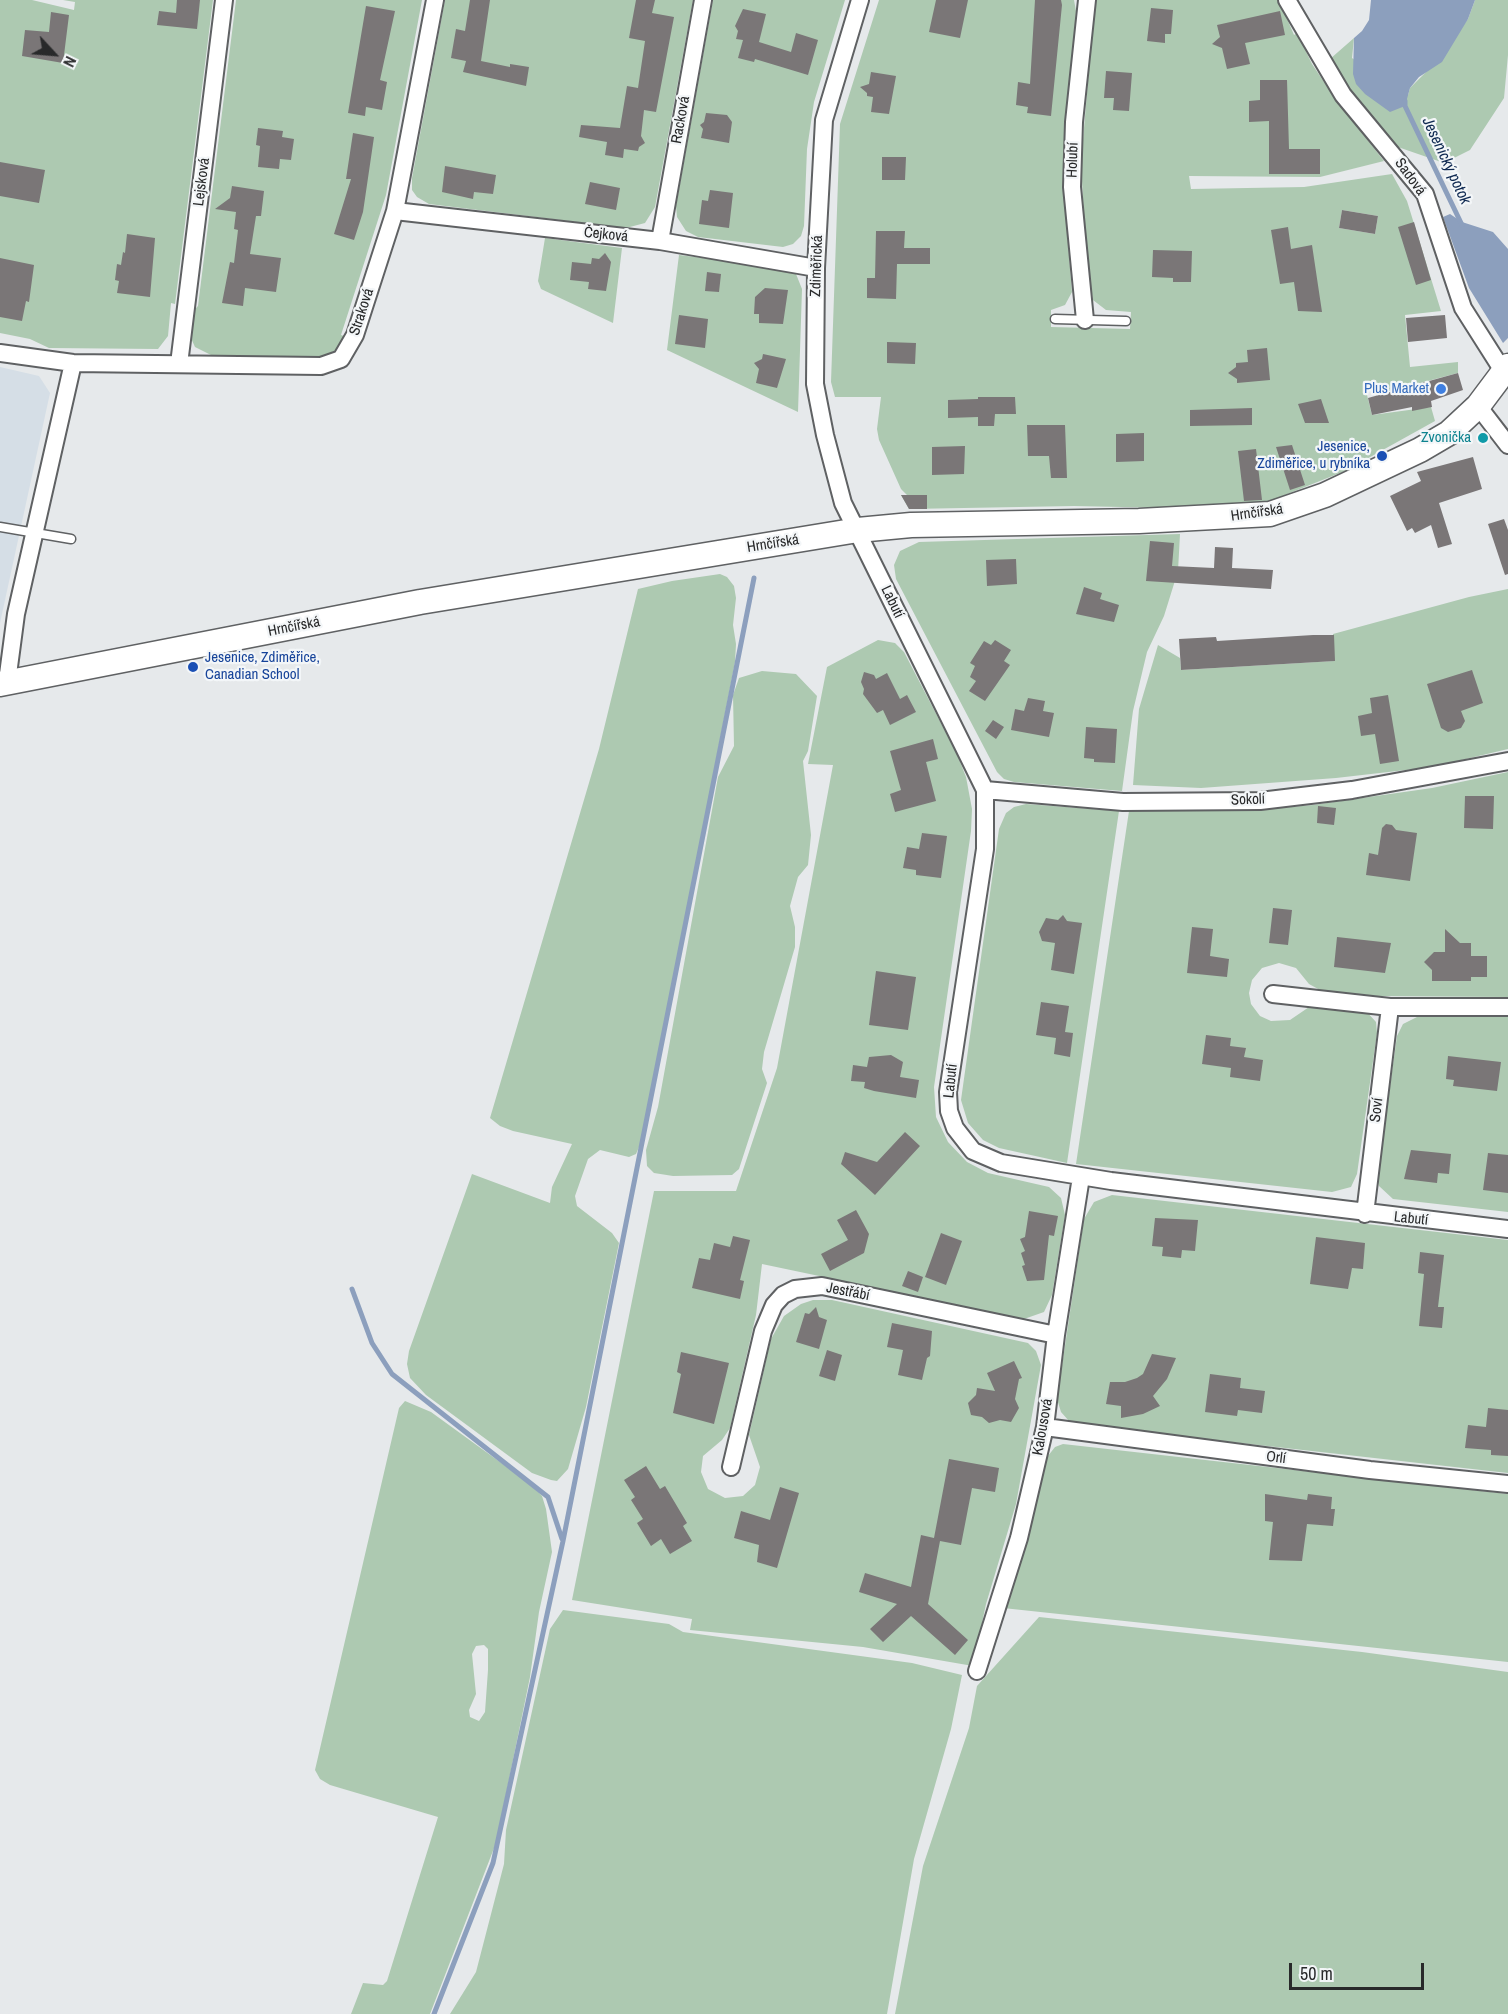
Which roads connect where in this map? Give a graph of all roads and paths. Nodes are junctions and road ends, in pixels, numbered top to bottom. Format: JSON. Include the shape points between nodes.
{"nodes":[{"id":1,"x":224,"y":0,"type":"edge"},
{"id":2,"x":435,"y":0,"type":"edge"},
{"id":3,"x":703,"y":0,"type":"edge"},
{"id":4,"x":860,"y":0,"type":"edge"},
{"id":5,"x":1087,"y":0,"type":"edge"},
{"id":6,"x":1287,"y":0,"type":"edge"},
{"id":7,"x":395,"y":211,"type":"junction"},
{"id":8,"x":660,"y":241,"type":"junction"},
{"id":9,"x":816,"y":268,"type":"junction"},
{"id":10,"x":1055,"y":319,"type":"dead end"},
{"id":11,"x":1084,"y":320,"type":"junction"},
{"id":12,"x":1126,"y":321,"type":"dead end"},
{"id":13,"x":0,"y":353,"type":"edge"},
{"id":14,"x":73,"y":363,"type":"junction"},
{"id":15,"x":179,"y":364,"type":"junction"},
{"id":16,"x":1506,"y":369,"type":"edge"},
{"id":17,"x":1478,"y":406,"type":"junction"},
{"id":18,"x":1508,"y":445,"type":"edge"},
{"id":19,"x":0,"y":527,"type":"edge"},
{"id":20,"x":858,"y":530,"type":"junction"},
{"id":21,"x":34,"y":531,"type":"junction"},
{"id":22,"x":71,"y":539,"type":"dead end"},
{"id":23,"x":4,"y":683,"type":"edge"},
{"id":24,"x":1508,"y":761,"type":"edge"},
{"id":25,"x":985,"y":790,"type":"junction"},
{"id":26,"x":1273,"y":994,"type":"dead end"},
{"id":27,"x":1390,"y":1007,"type":"junction"},
{"id":28,"x":1508,"y":1007,"type":"edge"},
{"id":29,"x":1081,"y":1177,"type":"junction"},
{"id":30,"x":1365,"y":1214,"type":"junction"},
{"id":31,"x":1508,"y":1229,"type":"edge"},
{"id":32,"x":1056,"y":1335,"type":"junction"},
{"id":33,"x":1045,"y":1427,"type":"junction"},
{"id":34,"x":731,"y":1467,"type":"dead end"},
{"id":35,"x":1508,"y":1484,"type":"edge"},
{"id":36,"x":977,"y":1671,"type":"dead end"}],
"edges":[{"from":1,"to":15,"type":"street","name":"Lejsková"},
{"from":2,"to":7,"type":"street","name":"Straková"},
{"from":3,"to":8,"type":"street","name":"Racková"},
{"from":4,"to":9,"type":"street","name":"Zdiměřická","via":[[824,120]]},
{"from":5,"to":11,"type":"street","name":"Holubí","via":[[1074,122],[1072,187]]},
{"from":6,"to":16,"type":"street","name":"Sadová","via":[[1343,95],[1425,194],[1463,308]]},
{"from":7,"to":8,"type":"street","name":"Čejková"},
{"from":7,"to":15,"type":"street","name":"Straková","via":[[355,335],[341,359],[321,366]]},
{"from":8,"to":9,"type":"street","name":"Čejková"},
{"from":9,"to":20,"type":"street","name":"Zdiměřická","via":[[815,384],[843,502]]},
{"from":10,"to":11,"type":"lane"},
{"from":11,"to":12,"type":"lane"},
{"from":13,"to":14,"type":"street","name":"Straková"},
{"from":14,"to":15,"type":"street","name":"Straková"},
{"from":14,"to":21,"type":"street"},
{"from":16,"to":17,"type":"street","name":"Hrnčířská"},
{"from":17,"to":18,"type":"street"},
{"from":17,"to":20,"type":"street","name":"Hrnčířská","via":[[1464,422],[1420,450],[1325,495],[1270,514]]},
{"from":19,"to":21,"type":"lane"},
{"from":20,"to":23,"type":"street","name":"Hrnčířská","via":[[420,602]]},
{"from":20,"to":25,"type":"street","name":"Labutí"},
{"from":21,"to":22,"type":"lane"},
{"from":21,"to":23,"type":"street"},
{"from":24,"to":25,"type":"street","name":"Sokolí","via":[[1352,790],[1260,801],[1123,802]]},
{"from":25,"to":29,"type":"street","name":"Labutí","via":[[985,849],[948,1092],[949,1111],[962,1140],[987,1158]]},
{"from":26,"to":27,"type":"street"},
{"from":27,"to":28,"type":"street"},
{"from":27,"to":30,"type":"street","name":"Soví"},
{"from":29,"to":30,"type":"street","name":"Labutí"},
{"from":29,"to":32,"type":"street","name":"Kalousová"},
{"from":30,"to":31,"type":"street","name":"Labutí"},
{"from":32,"to":33,"type":"street","name":"Kalousová"},
{"from":32,"to":34,"type":"street","name":"Jestřábí","via":[[822,1286],[795,1289],[778,1300],[768,1318]]},
{"from":33,"to":35,"type":"street","name":"Orlí"},
{"from":33,"to":36,"type":"street","name":"Kalousová","via":[[1019,1538]]}]}
